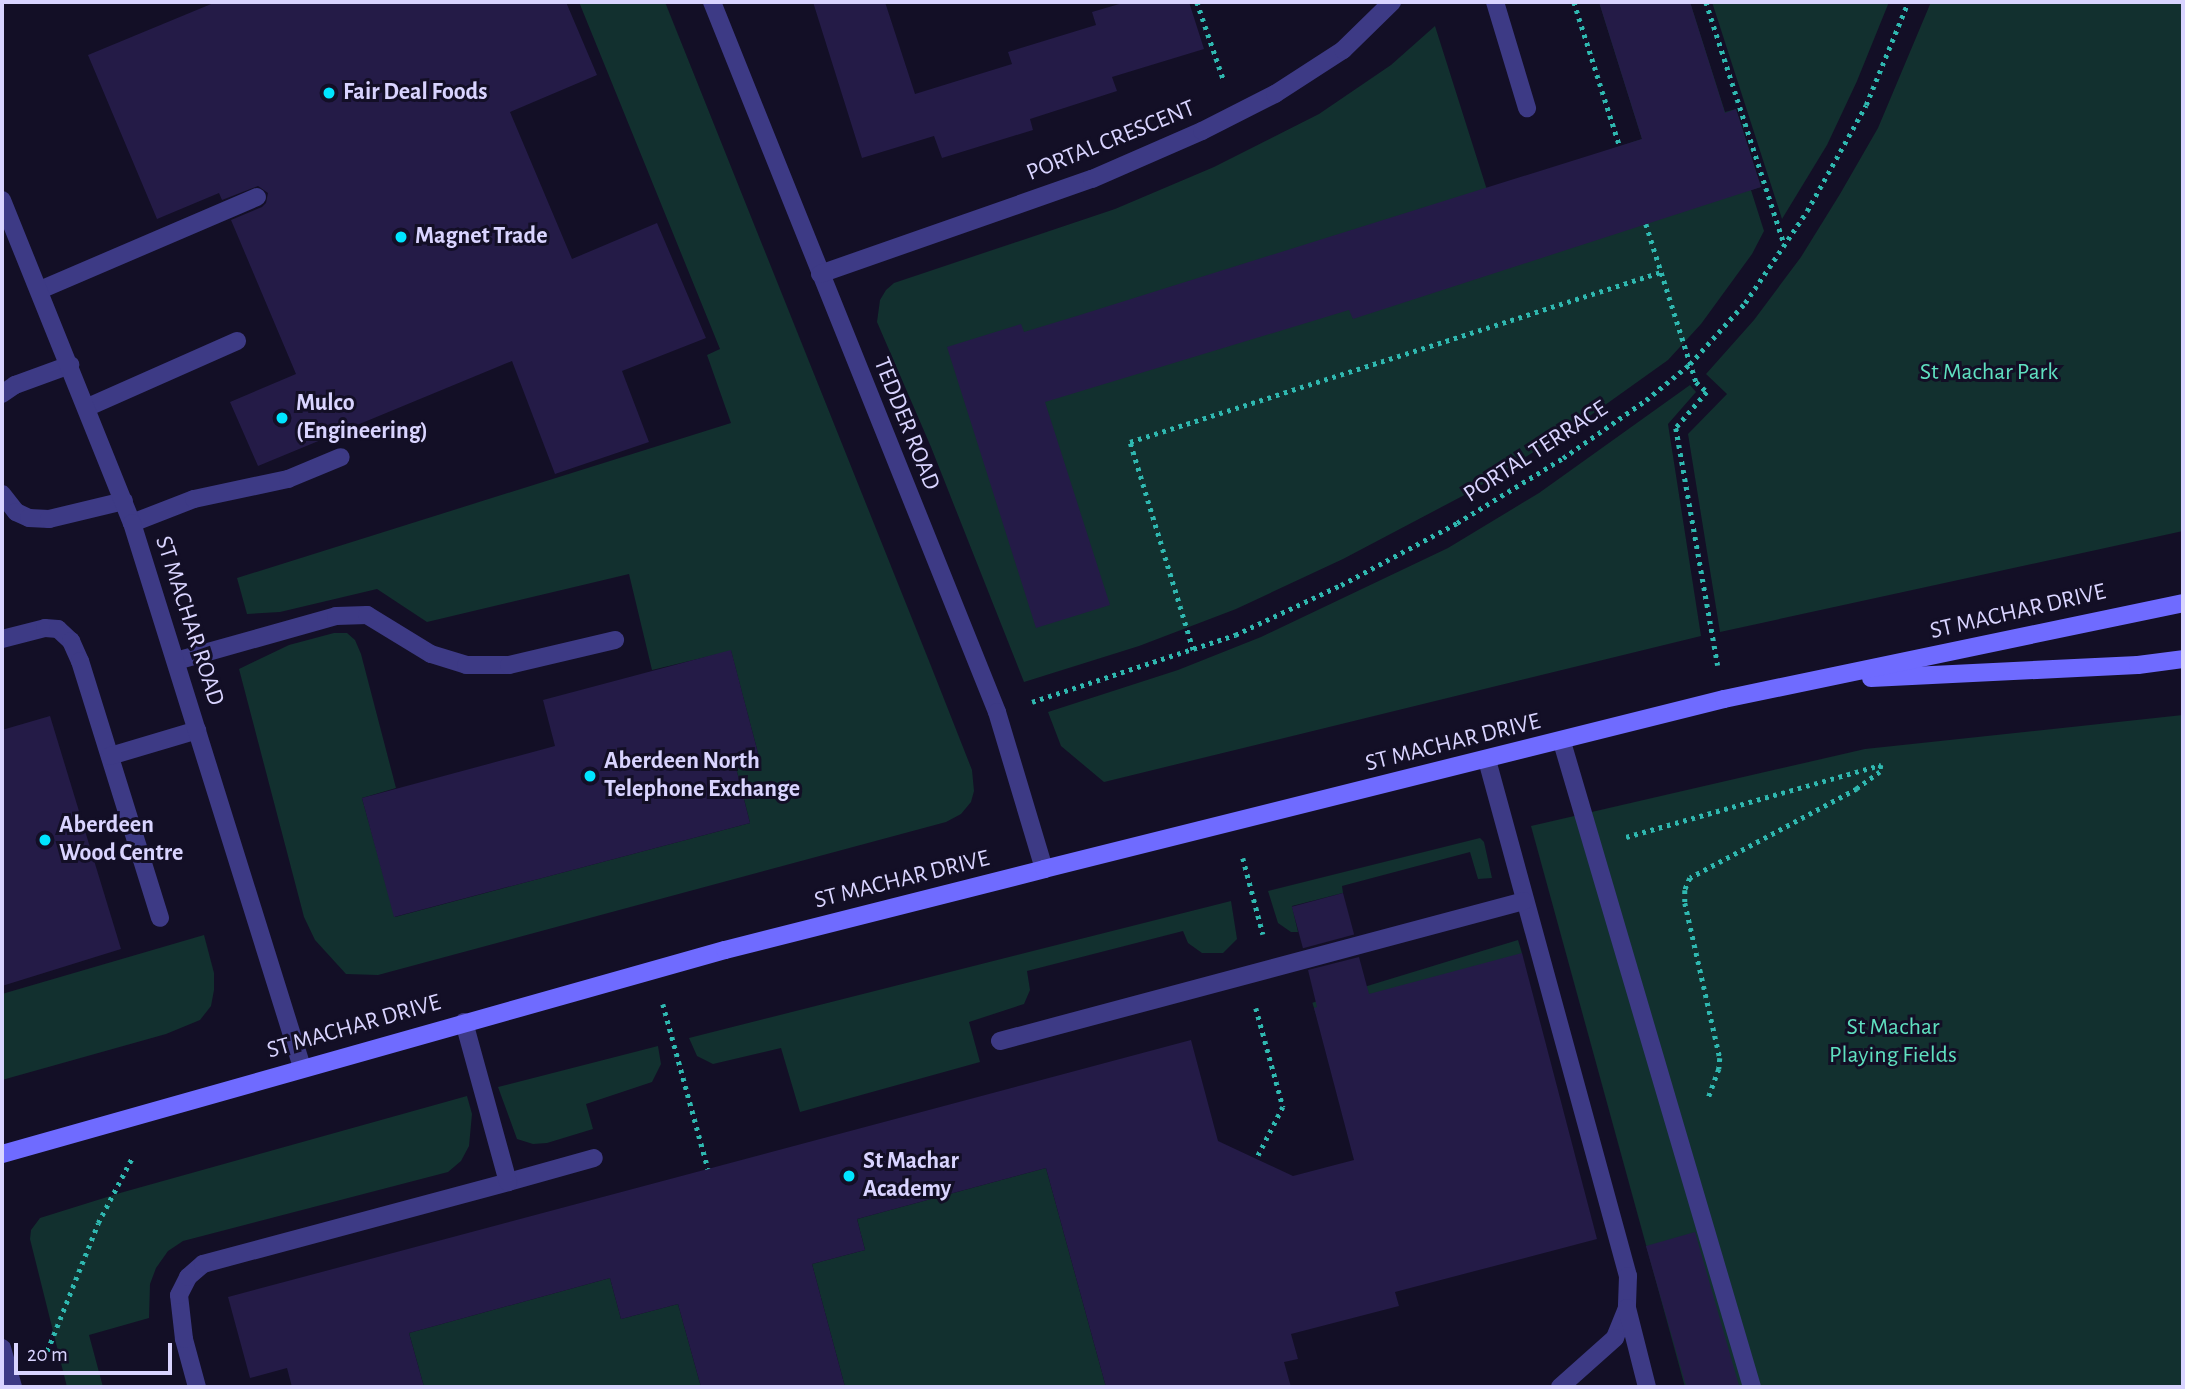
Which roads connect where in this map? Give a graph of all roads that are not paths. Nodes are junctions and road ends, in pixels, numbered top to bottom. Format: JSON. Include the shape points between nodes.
{"nodes":[{"id":1,"x":712,"y":2,"type":"edge"},
{"id":2,"x":1392,"y":2,"type":"edge"},
{"id":3,"x":1495,"y":2,"type":"edge"},
{"id":4,"x":1527,"y":108,"type":"dead end"},
{"id":5,"x":257,"y":197,"type":"dead end"},
{"id":6,"x":3,"y":206,"type":"edge"},
{"id":7,"x":820,"y":274,"type":"junction"},
{"id":8,"x":40,"y":290,"type":"junction"},
{"id":9,"x":237,"y":341,"type":"dead end"},
{"id":10,"x":70,"y":365,"type":"junction"},
{"id":11,"x":2,"y":394,"type":"edge"},
{"id":12,"x":88,"y":407,"type":"junction"},
{"id":13,"x":341,"y":457,"type":"dead end"},
{"id":14,"x":2,"y":494,"type":"edge"},
{"id":15,"x":124,"y":501,"type":"junction"},
{"id":16,"x":131,"y":523,"type":"junction"},
{"id":17,"x":2183,"y":603,"type":"edge"},
{"id":18,"x":2,"y":639,"type":"edge"},
{"id":19,"x":615,"y":640,"type":"dead end"},
{"id":20,"x":2183,"y":659,"type":"edge"},
{"id":21,"x":176,"y":662,"type":"junction"},
{"id":22,"x":1822,"y":681,"type":"junction"},
{"id":23,"x":197,"y":730,"type":"junction"},
{"id":24,"x":1562,"y":741,"type":"junction"},
{"id":25,"x":110,"y":757,"type":"junction"},
{"id":26,"x":1487,"y":760,"type":"junction"},
{"id":27,"x":1044,"y":869,"type":"junction"},
{"id":28,"x":1524,"y":901,"type":"junction"},
{"id":29,"x":160,"y":918,"type":"dead end"},
{"id":30,"x":464,"y":1022,"type":"junction"},
{"id":31,"x":1000,"y":1041,"type":"dead end"},
{"id":32,"x":302,"y":1067,"type":"junction"},
{"id":33,"x":2,"y":1154,"type":"edge"},
{"id":34,"x":594,"y":1158,"type":"dead end"},
{"id":35,"x":508,"y":1182,"type":"junction"},
{"id":36,"x":1627,"y":1308,"type":"junction"},
{"id":37,"x":2,"y":1348,"type":"edge"},
{"id":38,"x":13,"y":1387,"type":"edge"},
{"id":39,"x":197,"y":1387,"type":"edge"},
{"id":40,"x":1560,"y":1387,"type":"edge"},
{"id":41,"x":1647,"y":1387,"type":"edge"},
{"id":42,"x":1752,"y":1387,"type":"edge"}],
"edges":[{"from":1,"to":7,"type":"street","name":"TEDDER ROAD"},
{"from":2,"to":7,"type":"street","name":"PORTAL CRESCENT","via":[[1343,50],[1235,114],[1092,180]]},
{"from":3,"to":4,"type":"street"},
{"from":5,"to":8,"type":"street"},
{"from":6,"to":8,"type":"street","name":"ST MACHAR ROAD"},
{"from":7,"to":27,"type":"street","name":"TEDDER ROAD","via":[[997,712]]},
{"from":8,"to":10,"type":"street","name":"ST MACHAR ROAD"},
{"from":9,"to":12,"type":"street"},
{"from":10,"to":11,"type":"street"},
{"from":10,"to":12,"type":"street","name":"ST MACHAR ROAD"},
{"from":12,"to":15,"type":"street","name":"ST MACHAR ROAD"},
{"from":13,"to":16,"type":"street","via":[[288,478],[194,499]]},
{"from":14,"to":15,"type":"street","via":[[16,512],[29,518],[49,519]]},
{"from":15,"to":16,"type":"street","name":"ST MACHAR ROAD"},
{"from":16,"to":21,"type":"street","name":"ST MACHAR ROAD"},
{"from":17,"to":22,"type":"main road","name":"ST MACHAR DRIVE"},
{"from":18,"to":25,"type":"street","via":[[44,628],[58,629],[71,641]]},
{"from":19,"to":21,"type":"street","via":[[509,665],[466,665],[431,654],[367,615],[337,616]]},
{"from":20,"to":22,"type":"main road","name":"ST MACHAR DRIVE"},
{"from":21,"to":23,"type":"street","name":"ST MACHAR ROAD"},
{"from":22,"to":24,"type":"main road","name":"ST MACHAR DRIVE","via":[[1724,699]]},
{"from":23,"to":25,"type":"street"},
{"from":23,"to":32,"type":"street","name":"ST MACHAR ROAD"},
{"from":24,"to":26,"type":"main road","name":"ST MACHAR DRIVE"},
{"from":24,"to":42,"type":"street"},
{"from":25,"to":29,"type":"street"},
{"from":26,"to":27,"type":"main road","name":"ST MACHAR DRIVE"},
{"from":26,"to":28,"type":"street"},
{"from":27,"to":30,"type":"main road","name":"ST MACHAR DRIVE"},
{"from":28,"to":31,"type":"street"},
{"from":28,"to":36,"type":"street","via":[[1618,1233],[1628,1276]]},
{"from":30,"to":32,"type":"main road","name":"ST MACHAR DRIVE"},
{"from":30,"to":35,"type":"street"},
{"from":32,"to":33,"type":"main road","name":"ST MACHAR DRIVE"},
{"from":34,"to":35,"type":"street"},
{"from":35,"to":39,"type":"street","via":[[203,1264],[188,1277],[179,1295],[184,1339]]},
{"from":36,"to":40,"type":"street","via":[[1615,1338]]},
{"from":36,"to":41,"type":"street"},
{"from":37,"to":38,"type":"street"}]}
